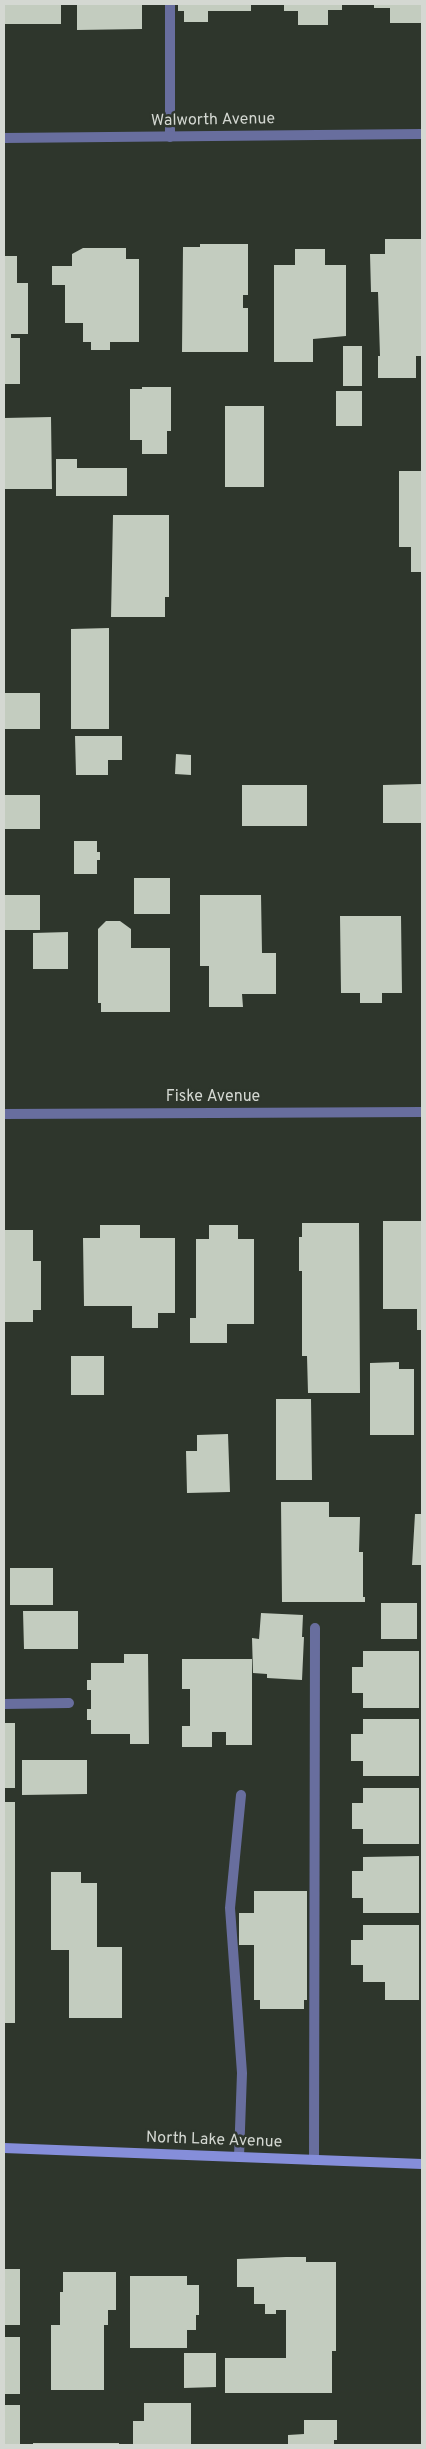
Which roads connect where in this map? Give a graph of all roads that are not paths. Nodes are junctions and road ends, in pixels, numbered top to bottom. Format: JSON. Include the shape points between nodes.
{"nodes":[{"id":1,"x":170,"y":4,"type":"edge"},
{"id":2,"x":422,"y":134,"type":"edge"},
{"id":3,"x":170,"y":137,"type":"junction"},
{"id":4,"x":4,"y":138,"type":"edge"},
{"id":5,"x":422,"y":1112,"type":"edge"},
{"id":6,"x":4,"y":1114,"type":"edge"},
{"id":7,"x":315,"y":1628,"type":"dead end"},
{"id":8,"x":70,"y":1702,"type":"dead end"},
{"id":9,"x":4,"y":1704,"type":"edge"},
{"id":10,"x":241,"y":1795,"type":"dead end"},
{"id":11,"x":4,"y":2148,"type":"edge"},
{"id":12,"x":239,"y":2157,"type":"junction"},
{"id":13,"x":314,"y":2160,"type":"junction"},
{"id":14,"x":422,"y":2164,"type":"edge"}],
"edges":[{"from":1,"to":3,"type":"street"},
{"from":2,"to":3,"type":"street","name":"Walworth Avenue"},
{"from":3,"to":4,"type":"street","name":"Walworth Avenue"},
{"from":5,"to":6,"type":"street","name":"Fiske Avenue"},
{"from":7,"to":13,"type":"street"},
{"from":8,"to":9,"type":"street"},
{"from":10,"to":12,"type":"street","via":[[230,1908],[242,2073]]},
{"from":11,"to":12,"type":"main road","name":"North Lake Avenue"},
{"from":12,"to":13,"type":"main road","name":"North Lake Avenue"},
{"from":13,"to":14,"type":"main road","name":"North Lake Avenue"}]}
